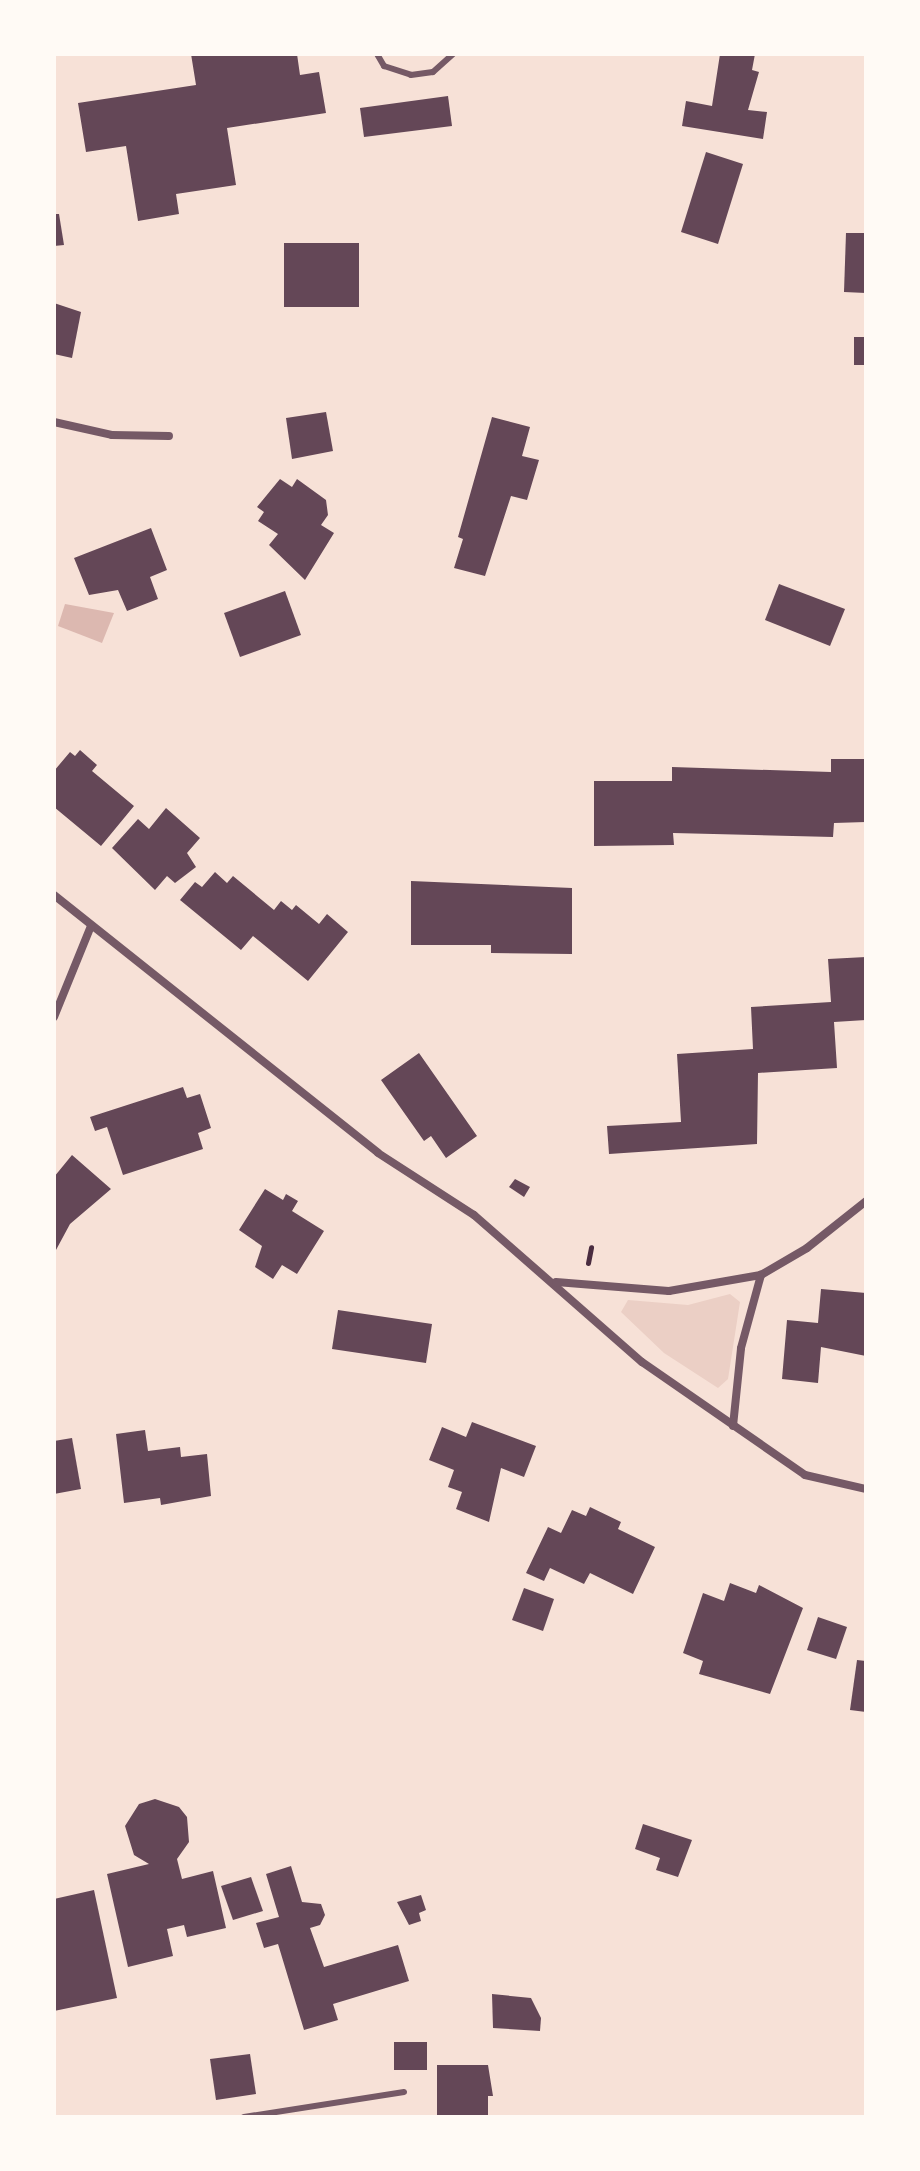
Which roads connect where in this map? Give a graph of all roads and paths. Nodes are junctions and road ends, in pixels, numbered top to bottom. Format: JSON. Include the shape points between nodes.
{"nodes":[{"id":1,"x":377,"y":54,"type":"edge"},
{"id":2,"x":453,"y":54,"type":"edge"},
{"id":3,"x":54,"y":422,"type":"edge"},
{"id":4,"x":169,"y":436,"type":"dead end"},
{"id":5,"x":54,"y":895,"type":"edge"},
{"id":6,"x":91,"y":926,"type":"junction"},
{"id":7,"x":54,"y":1017,"type":"edge"},
{"id":8,"x":866,"y":1201,"type":"edge"},
{"id":9,"x":761,"y":1275,"type":"junction"},
{"id":10,"x":555,"y":1282,"type":"junction"},
{"id":11,"x":733,"y":1426,"type":"junction"},
{"id":12,"x":866,"y":1489,"type":"edge"},
{"id":13,"x":404,"y":2092,"type":"dead end"},
{"id":14,"x":244,"y":2117,"type":"edge"}],
"edges":[{"from":1,"to":2,"type":"lane","via":[[384,66],[411,75],[433,72]]},
{"from":3,"to":4,"type":"street","via":[[112,435]]},
{"from":5,"to":6,"type":"street"},
{"from":6,"to":7,"type":"street"},
{"from":6,"to":10,"type":"street","via":[[378,1153],[474,1215]]},
{"from":8,"to":9,"type":"street","via":[[807,1248]]},
{"from":9,"to":10,"type":"street","via":[[669,1291]]},
{"from":9,"to":11,"type":"street","via":[[741,1348]]},
{"from":10,"to":11,"type":"street","via":[[642,1362]]},
{"from":11,"to":12,"type":"street","via":[[805,1475]]},
{"from":13,"to":14,"type":"lane"}]}
